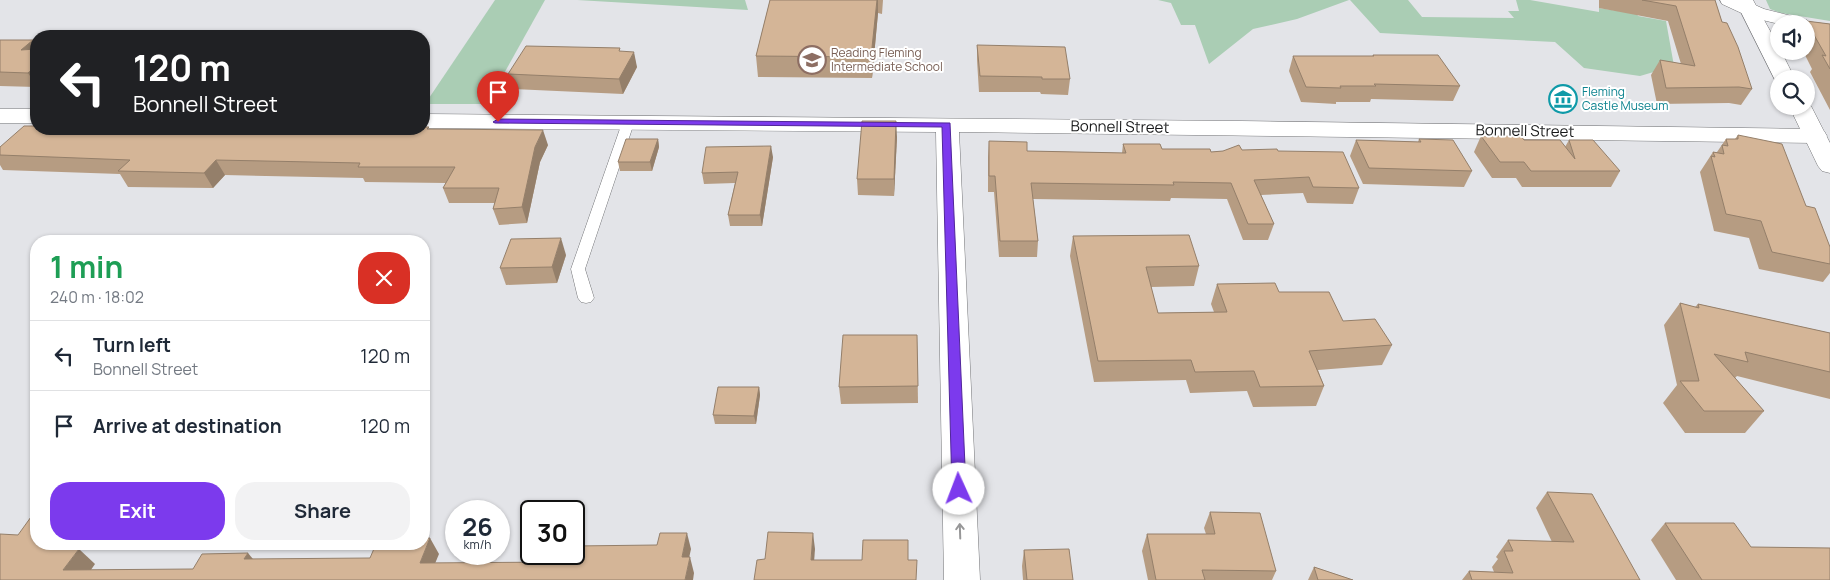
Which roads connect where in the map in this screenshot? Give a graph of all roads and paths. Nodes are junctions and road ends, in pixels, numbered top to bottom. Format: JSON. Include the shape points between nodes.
{"nodes":[{"id":1,"x":1729,"y":0,"type":"edge"},
{"id":2,"x":1746,"y":4,"type":"edge"},
{"id":3,"x":1770,"y":16,"type":"edge"},
{"id":4,"x":1780,"y":70,"type":"edge"},
{"id":5,"x":1805,"y":115,"type":"edge"},
{"id":6,"x":0,"y":116,"type":"edge"},
{"id":7,"x":30,"y":116,"type":"edge"},
{"id":8,"x":430,"y":121,"type":"edge"},
{"id":9,"x":628,"y":123,"type":"junction"},
{"id":10,"x":947,"y":125,"type":"junction"},
{"id":11,"x":1816,"y":136,"type":"junction"},
{"id":12,"x":1830,"y":166,"type":"edge"},
{"id":13,"x":586,"y":298,"type":"dead end"},
{"id":14,"x":962,"y":580,"type":"edge"}],
"edges":[{"from":1,"to":2,"type":"street"},
{"from":2,"to":3,"type":"street","via":[[1757,13]]},
{"from":2,"to":4,"type":"street"},
{"from":5,"to":11,"type":"street"},
{"from":6,"to":7,"type":"street"},
{"from":8,"to":9,"type":"street","name":"Bonnell Street"},
{"from":9,"to":10,"type":"street","name":"Bonnell Street"},
{"from":9,"to":13,"type":"lane","via":[[578,269]]},
{"from":10,"to":11,"type":"street","name":"Bonnell Street"},
{"from":14,"to":10,"type":"street","one_way":true},
{"from":11,"to":12,"type":"street"}]}
